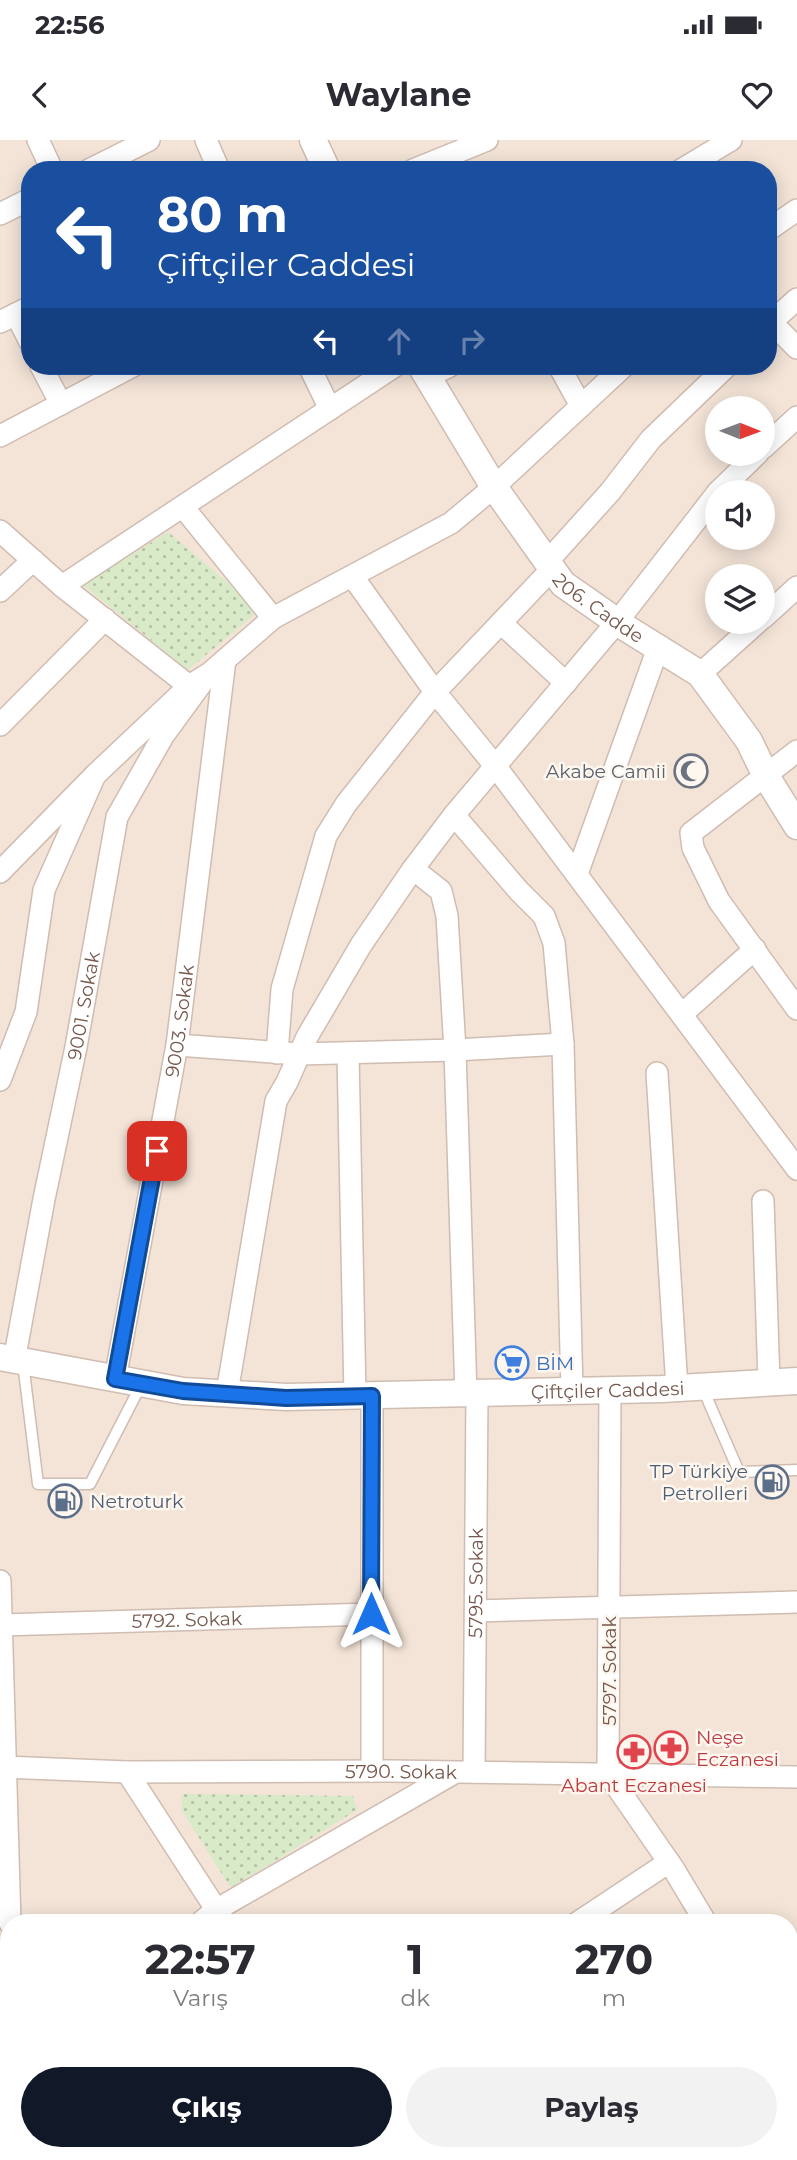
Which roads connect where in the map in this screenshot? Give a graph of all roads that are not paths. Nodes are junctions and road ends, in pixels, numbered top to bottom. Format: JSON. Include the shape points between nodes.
{"nodes":[{"id":1,"x":38,"y":140,"type":"edge"},
{"id":2,"x":149,"y":140,"type":"edge"},
{"id":3,"x":206,"y":140,"type":"edge"},
{"id":4,"x":313,"y":140,"type":"edge"},
{"id":5,"x":487,"y":140,"type":"edge"},
{"id":6,"x":731,"y":140,"type":"edge"},
{"id":7,"x":48,"y":161,"type":"edge"},
{"id":8,"x":107,"y":161,"type":"edge"},
{"id":9,"x":215,"y":161,"type":"edge"},
{"id":10,"x":323,"y":161,"type":"edge"},
{"id":11,"x":435,"y":161,"type":"edge"},
{"id":12,"x":696,"y":161,"type":"edge"},
{"id":13,"x":21,"y":204,"type":"edge"},
{"id":14,"x":797,"y":210,"type":"edge"},
{"id":15,"x":0,"y":214,"type":"edge"},
{"id":16,"x":777,"y":224,"type":"edge"},
{"id":17,"x":797,"y":299,"type":"edge"},
{"id":18,"x":777,"y":318,"type":"edge"},
{"id":19,"x":777,"y":330,"type":"edge"},
{"id":20,"x":797,"y":348,"type":"edge"},
{"id":21,"x":46,"y":375,"type":"edge"},
{"id":22,"x":116,"y":375,"type":"edge"},
{"id":23,"x":313,"y":375,"type":"edge"},
{"id":24,"x":381,"y":375,"type":"edge"},
{"id":25,"x":436,"y":375,"type":"edge"},
{"id":26,"x":564,"y":375,"type":"edge"},
{"id":27,"x":614,"y":375,"type":"edge"},
{"id":28,"x":717,"y":375,"type":"edge"},
{"id":29,"x":61,"y":404,"type":"junction"},
{"id":30,"x":581,"y":406,"type":"junction"},
{"id":31,"x":330,"y":409,"type":"junction"},
{"id":32,"x":797,"y":416,"type":"edge"},
{"id":33,"x":0,"y":436,"type":"edge"},
{"id":34,"x":775,"y":437,"type":"edge"},
{"id":35,"x":745,"y":466,"type":"edge"},
{"id":36,"x":730,"y":480,"type":"edge"},
{"id":37,"x":494,"y":487,"type":"junction"},
{"id":38,"x":183,"y":507,"type":"junction"},
{"id":39,"x":705,"y":509,"type":"edge"},
{"id":40,"x":0,"y":531,"type":"edge"},
{"id":41,"x":33,"y":560,"type":"junction"},
{"id":42,"x":549,"y":566,"type":"junction"},
{"id":43,"x":353,"y":577,"type":"junction"},
{"id":44,"x":62,"y":586,"type":"junction"},
{"id":45,"x":797,"y":587,"type":"edge"},
{"id":46,"x":0,"y":592,"type":"edge"},
{"id":47,"x":775,"y":607,"type":"edge"},
{"id":48,"x":273,"y":618,"type":"junction"},
{"id":49,"x":105,"y":619,"type":"junction"},
{"id":50,"x":617,"y":622,"type":"junction"},
{"id":51,"x":501,"y":623,"type":"junction"},
{"id":52,"x":745,"y":634,"type":"edge"},
{"id":53,"x":659,"y":648,"type":"junction"},
{"id":54,"x":217,"y":666,"type":"junction"},
{"id":55,"x":700,"y":674,"type":"junction"},
{"id":56,"x":566,"y":683,"type":"junction"},
{"id":57,"x":189,"y":686,"type":"junction"},
{"id":58,"x":435,"y":692,"type":"junction"},
{"id":59,"x":0,"y":725,"type":"edge"},
{"id":60,"x":797,"y":751,"type":"edge"},
{"id":61,"x":496,"y":767,"type":"junction"},
{"id":62,"x":95,"y":775,"type":"junction"},
{"id":63,"x":766,"y":776,"type":"junction"},
{"id":64,"x":454,"y":815,"type":"junction"},
{"id":65,"x":797,"y":826,"type":"edge"},
{"id":66,"x":413,"y":869,"type":"junction"},
{"id":67,"x":0,"y":872,"type":"edge"},
{"id":68,"x":577,"y":874,"type":"junction"},
{"id":69,"x":755,"y":949,"type":"junction"},
{"id":70,"x":797,"y":1009,"type":"edge"},
{"id":71,"x":682,"y":1014,"type":"junction"},
{"id":72,"x":563,"y":1044,"type":"junction"},
{"id":73,"x":177,"y":1045,"type":"junction"},
{"id":74,"x":455,"y":1050,"type":"junction"},
{"id":75,"x":277,"y":1053,"type":"junction"},
{"id":76,"x":348,"y":1053,"type":"junction"},
{"id":77,"x":299,"y":1054,"type":"junction"},
{"id":78,"x":657,"y":1073,"type":"dead end"},
{"id":79,"x":0,"y":1080,"type":"edge"},
{"id":80,"x":797,"y":1169,"type":"edge"},
{"id":81,"x":762,"y":1201,"type":"dead end"},
{"id":82,"x":12,"y":1360,"type":"edge"},
{"id":83,"x":115,"y":1379,"type":"junction"},
{"id":84,"x":797,"y":1381,"type":"edge"},
{"id":85,"x":769,"y":1382,"type":"junction"},
{"id":86,"x":142,"y":1383,"type":"junction"},
{"id":87,"x":689,"y":1387,"type":"junction"},
{"id":88,"x":610,"y":1390,"type":"junction"},
{"id":89,"x":572,"y":1391,"type":"junction"},
{"id":90,"x":227,"y":1393,"type":"junction"},
{"id":91,"x":472,"y":1393,"type":"junction"},
{"id":92,"x":364,"y":1396,"type":"junction"},
{"id":93,"x":797,"y":1470,"type":"edge"},
{"id":94,"x":0,"y":1581,"type":"edge"},
{"id":95,"x":797,"y":1602,"type":"edge"},
{"id":96,"x":609,"y":1607,"type":"junction"},
{"id":97,"x":476,"y":1611,"type":"junction"},
{"id":98,"x":371,"y":1614,"type":"junction"},
{"id":99,"x":1,"y":1625,"type":"edge"},
{"id":100,"x":1,"y":1688,"type":"edge"},
{"id":101,"x":4,"y":1767,"type":"junction"},
{"id":102,"x":372,"y":1771,"type":"junction"},
{"id":103,"x":127,"y":1772,"type":"junction"},
{"id":104,"x":465,"y":1772,"type":"junction"},
{"id":105,"x":608,"y":1774,"type":"junction"},
{"id":106,"x":797,"y":1777,"type":"edge"},
{"id":107,"x":669,"y":1862,"type":"junction"},
{"id":108,"x":10,"y":1914,"type":"edge"},
{"id":109,"x":211,"y":1914,"type":"edge"},
{"id":110,"x":223,"y":1914,"type":"edge"},
{"id":111,"x":591,"y":1914,"type":"edge"},
{"id":112,"x":701,"y":1914,"type":"edge"}],
"edges":[{"from":1,"to":7,"type":"street"},
{"from":2,"to":8,"type":"street"},
{"from":3,"to":9,"type":"street"},
{"from":4,"to":10,"type":"street"},
{"from":5,"to":11,"type":"street"},
{"from":6,"to":12,"type":"street"},
{"from":13,"to":15,"type":"street"},
{"from":14,"to":16,"type":"street"},
{"from":17,"to":18,"type":"street"},
{"from":19,"to":20,"type":"street"},
{"from":21,"to":29,"type":"street"},
{"from":22,"to":29,"type":"street"},
{"from":23,"to":31,"type":"street"},
{"from":24,"to":31,"type":"street"},
{"from":25,"to":37,"type":"street","name":"206. Cadde"},
{"from":26,"to":30,"type":"street"},
{"from":27,"to":30,"type":"street"},
{"from":28,"to":42,"type":"street","via":[[651,439]]},
{"from":29,"to":33,"type":"street"},
{"from":30,"to":37,"type":"street"},
{"from":31,"to":38,"type":"street"},
{"from":32,"to":34,"type":"street"},
{"from":35,"to":36,"type":"street"},
{"from":37,"to":42,"type":"street","name":"206. Cadde"},
{"from":37,"to":43,"type":"street","via":[[451,523]]},
{"from":38,"to":44,"type":"street"},
{"from":38,"to":48,"type":"street"},
{"from":39,"to":50,"type":"street"},
{"from":40,"to":41,"type":"street"},
{"from":41,"to":44,"type":"street"},
{"from":41,"to":46,"type":"street"},
{"from":42,"to":50,"type":"street","name":"206. Cadde","via":[[563,584]]},
{"from":42,"to":51,"type":"street"},
{"from":43,"to":48,"type":"street"},
{"from":43,"to":58,"type":"street"},
{"from":44,"to":49,"type":"street"},
{"from":45,"to":47,"type":"street"},
{"from":48,"to":54,"type":"street"},
{"from":49,"to":57,"type":"street"},
{"from":49,"to":59,"type":"street"},
{"from":50,"to":53,"type":"street","name":"206. Cadde"},
{"from":50,"to":56,"type":"street"},
{"from":51,"to":56,"type":"street"},
{"from":51,"to":58,"type":"street"},
{"from":52,"to":55,"type":"street"},
{"from":53,"to":55,"type":"street","name":"206. Cadde"},
{"from":53,"to":68,"type":"street"},
{"from":54,"to":57,"type":"street"},
{"from":54,"to":73,"type":"street","name":"9003. Sokak"},
{"from":54,"to":82,"type":"street","name":"9001. Sokak","via":[[163,736],[117,817]]},
{"from":55,"to":63,"type":"street","name":"206. Cadde","via":[[749,741]]},
{"from":56,"to":61,"type":"street"},
{"from":57,"to":62,"type":"street"},
{"from":58,"to":61,"type":"street"},
{"from":58,"to":75,"type":"street","via":[[326,836],[282,989]]},
{"from":60,"to":63,"type":"street"},
{"from":61,"to":64,"type":"street"},
{"from":61,"to":68,"type":"street"},
{"from":62,"to":67,"type":"street"},
{"from":62,"to":79,"type":"street","via":[[44,890],[26,1012]]},
{"from":63,"to":65,"type":"street","name":"206. Cadde"},
{"from":63,"to":69,"type":"street","via":[[691,833],[693,848],[719,901]]},
{"from":64,"to":66,"type":"street"},
{"from":64,"to":72,"type":"street","via":[[544,916],[554,943]]},
{"from":66,"to":74,"type":"street","name":"5795. Sokak","via":[[441,891],[447,916]]},
{"from":66,"to":77,"type":"street","via":[[361,945]]},
{"from":68,"to":71,"type":"street"},
{"from":69,"to":70,"type":"street"},
{"from":69,"to":71,"type":"street"},
{"from":71,"to":80,"type":"street"},
{"from":72,"to":74,"type":"street"},
{"from":72,"to":89,"type":"street"},
{"from":73,"to":75,"type":"street"},
{"from":73,"to":83,"type":"street","name":"9003. Sokak"},
{"from":74,"to":76,"type":"street"},
{"from":74,"to":91,"type":"street","name":"5795. Sokak"},
{"from":75,"to":77,"type":"street"},
{"from":76,"to":77,"type":"street"},
{"from":76,"to":92,"type":"street"},
{"from":77,"to":90,"type":"street","via":[[276,1101]]},
{"from":78,"to":87,"type":"street"},
{"from":81,"to":85,"type":"street"},
{"from":82,"to":83,"type":"street","name":"Çiftçiler Caddesi"},
{"from":82,"to":86,"type":"lane","via":[[37,1484],[90,1484]]},
{"from":83,"to":86,"type":"street","name":"Çiftçiler Caddesi"},
{"from":84,"to":85,"type":"street","name":"Çiftçiler Caddesi"},
{"from":85,"to":87,"type":"street","name":"Çiftçiler Caddesi"},
{"from":86,"to":90,"type":"street","name":"Çiftçiler Caddesi"},
{"from":87,"to":88,"type":"street","name":"Çiftçiler Caddesi"},
{"from":87,"to":93,"type":"lane","via":[[739,1472]]},
{"from":88,"to":89,"type":"street","name":"Çiftçiler Caddesi"},
{"from":88,"to":96,"type":"street","name":"5797. Sokak"},
{"from":89,"to":91,"type":"street","name":"Çiftçiler Caddesi"},
{"from":90,"to":92,"type":"street","name":"Çiftçiler Caddesi","via":[[286,1398]]},
{"from":91,"to":92,"type":"street","name":"Çiftçiler Caddesi"},
{"from":91,"to":97,"type":"street","name":"5795. Sokak"},
{"from":92,"to":98,"type":"street"},
{"from":94,"to":99,"type":"street"},
{"from":95,"to":96,"type":"street"},
{"from":96,"to":97,"type":"street"},
{"from":96,"to":105,"type":"street","name":"5797. Sokak"},
{"from":97,"to":104,"type":"street","name":"5795. Sokak"},
{"from":98,"to":99,"type":"street","name":"5792. Sokak"},
{"from":98,"to":102,"type":"street"},
{"from":99,"to":100,"type":"street"},
{"from":100,"to":101,"type":"street"},
{"from":101,"to":103,"type":"street","name":"5790. Sokak"},
{"from":101,"to":108,"type":"street"},
{"from":102,"to":103,"type":"street","name":"5790. Sokak"},
{"from":102,"to":104,"type":"street","name":"5790. Sokak"},
{"from":103,"to":109,"type":"street"},
{"from":104,"to":105,"type":"street","name":"5790. Sokak"},
{"from":104,"to":110,"type":"street"},
{"from":105,"to":106,"type":"street","name":"5790. Sokak"},
{"from":105,"to":107,"type":"street"},
{"from":107,"to":111,"type":"street"},
{"from":107,"to":112,"type":"street"}]}
